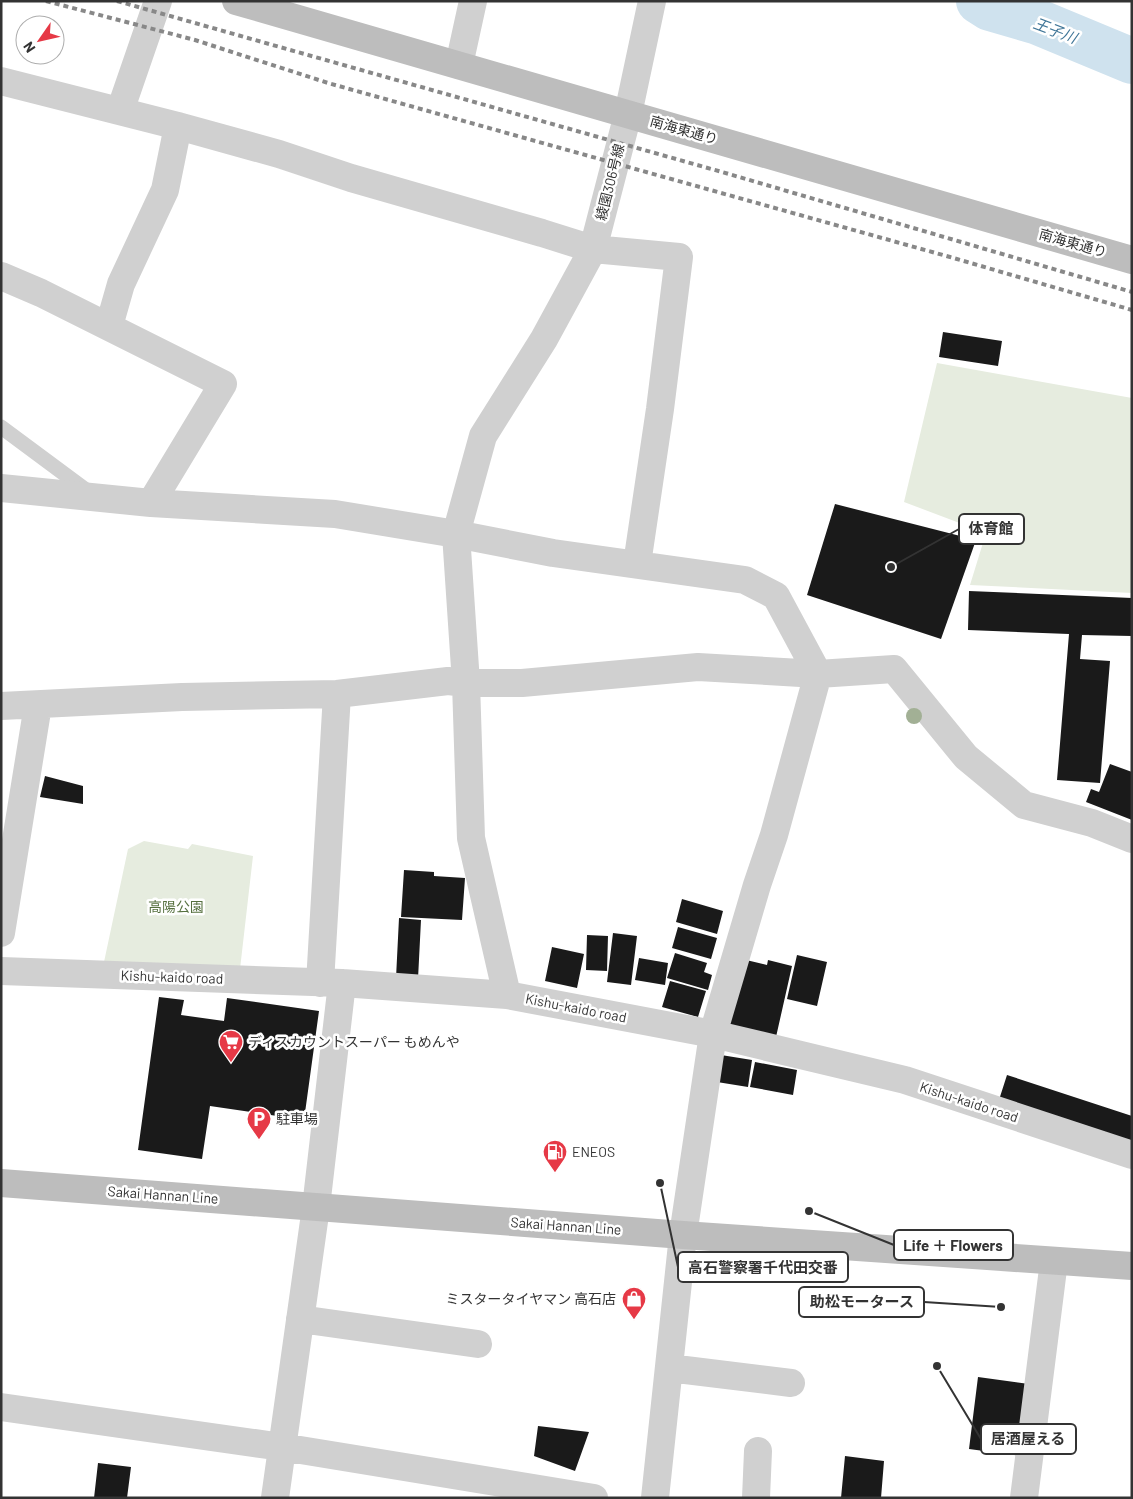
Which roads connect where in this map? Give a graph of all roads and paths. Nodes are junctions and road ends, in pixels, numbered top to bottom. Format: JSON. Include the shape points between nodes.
{"nodes":[{"id":1,"x":158,"y":1,"type":"edge"},
{"id":2,"x":236,"y":1,"type":"edge"},
{"id":3,"x":473,"y":1,"type":"edge"},
{"id":4,"x":652,"y":1,"type":"edge"},
{"id":5,"x":459,"y":65,"type":"junction"},
{"id":6,"x":1,"y":81,"type":"edge"},
{"id":7,"x":120,"y":111,"type":"junction"},
{"id":8,"x":628,"y":114,"type":"junction"},
{"id":9,"x":178,"y":126,"type":"junction"},
{"id":10,"x":593,"y":249,"type":"junction"},
{"id":11,"x":1132,"y":260,"type":"edge"},
{"id":12,"x":1,"y":276,"type":"edge"},
{"id":13,"x":109,"y":326,"type":"junction"},
{"id":14,"x":1,"y":427,"type":"edge"},
{"id":15,"x":1,"y":488,"type":"edge"},
{"id":16,"x":95,"y":497,"type":"junction"},
{"id":17,"x":151,"y":503,"type":"junction"},
{"id":18,"x":456,"y":534,"type":"junction"},
{"id":19,"x":637,"y":564,"type":"junction"},
{"id":20,"x":818,"y":674,"type":"junction"},
{"id":21,"x":466,"y":683,"type":"junction"},
{"id":22,"x":337,"y":694,"type":"junction"},
{"id":23,"x":38,"y":705,"type":"junction"},
{"id":24,"x":1,"y":706,"type":"edge"},
{"id":25,"x":1132,"y":839,"type":"edge"},
{"id":26,"x":1,"y":933,"type":"edge"},
{"id":27,"x":1,"y":970,"type":"edge"},
{"id":28,"x":331,"y":983,"type":"junction"},
{"id":29,"x":508,"y":996,"type":"junction"},
{"id":30,"x":712,"y":1034,"type":"junction"},
{"id":31,"x":1132,"y":1156,"type":"edge"},
{"id":32,"x":1,"y":1183,"type":"edge"},
{"id":33,"x":316,"y":1207,"type":"junction"},
{"id":34,"x":683,"y":1235,"type":"junction"},
{"id":35,"x":1054,"y":1261,"type":"junction"},
{"id":36,"x":1132,"y":1266,"type":"edge"},
{"id":37,"x":300,"y":1319,"type":"junction"},
{"id":38,"x":478,"y":1344,"type":"dead end"},
{"id":39,"x":669,"y":1368,"type":"junction"},
{"id":40,"x":791,"y":1383,"type":"dead end"},
{"id":41,"x":1,"y":1407,"type":"edge"},
{"id":42,"x":282,"y":1447,"type":"junction"},
{"id":43,"x":758,"y":1451,"type":"dead end"},
{"id":44,"x":275,"y":1498,"type":"edge"},
{"id":45,"x":594,"y":1498,"type":"edge"},
{"id":46,"x":655,"y":1498,"type":"edge"},
{"id":47,"x":756,"y":1498,"type":"edge"},
{"id":48,"x":1024,"y":1498,"type":"edge"}],
"edges":[{"from":1,"to":7,"type":"street"},
{"from":2,"to":5,"type":"main road","name":"南海東通り"},
{"from":3,"to":5,"type":"street"},
{"from":4,"to":8,"type":"street","name":"綾園306号線"},
{"from":5,"to":8,"type":"main road","name":"南海東通り"},
{"from":6,"to":7,"type":"street"},
{"from":7,"to":9,"type":"street"},
{"from":8,"to":10,"type":"street","name":"綾園306号線"},
{"from":8,"to":11,"type":"main road","name":"南海東通り"},
{"from":9,"to":10,"type":"street"},
{"from":9,"to":13,"type":"street","via":[[165,190],[121,284]]},
{"from":10,"to":18,"type":"street","name":"綾園306号線","via":[[544,339],[484,436]]},
{"from":10,"to":19,"type":"street","via":[[679,257]]},
{"from":12,"to":13,"type":"street"},
{"from":13,"to":17,"type":"street","via":[[223,384]]},
{"from":14,"to":16,"type":"lane"},
{"from":15,"to":16,"type":"street"},
{"from":16,"to":17,"type":"street"},
{"from":17,"to":18,"type":"street","via":[[335,514]]},
{"from":18,"to":19,"type":"street","via":[[553,553]]},
{"from":18,"to":21,"type":"street","name":"綾園306号線"},
{"from":19,"to":20,"type":"street","via":[[745,580],[776,596]]},
{"from":20,"to":21,"type":"street","via":[[698,667],[522,683]]},
{"from":20,"to":25,"type":"street","via":[[894,669],[966,757],[1024,805],[1092,823]]},
{"from":20,"to":30,"type":"street","via":[[774,835]]},
{"from":21,"to":22,"type":"street","via":[[448,681]]},
{"from":21,"to":29,"type":"street","name":"綾園306号線","via":[[471,838]]},
{"from":22,"to":23,"type":"street","via":[[182,697]]},
{"from":22,"to":28,"type":"street"},
{"from":23,"to":24,"type":"street"},
{"from":23,"to":26,"type":"street"},
{"from":27,"to":28,"type":"street","name":"Kishu-kaido road"},
{"from":28,"to":29,"type":"street","name":"Kishu-kaido road"},
{"from":28,"to":33,"type":"street"},
{"from":29,"to":30,"type":"street","name":"Kishu-kaido road"},
{"from":30,"to":31,"type":"street","name":"Kishu-kaido road","via":[[905,1080]]},
{"from":30,"to":34,"type":"street"},
{"from":32,"to":33,"type":"main road","name":"Sakai Hannan Line"},
{"from":33,"to":34,"type":"main road","name":"Sakai Hannan Line"},
{"from":33,"to":37,"type":"street"},
{"from":34,"to":35,"type":"main road","name":"Sakai Hannan Line"},
{"from":34,"to":39,"type":"street"},
{"from":35,"to":36,"type":"main road","name":"Sakai Hannan Line"},
{"from":35,"to":48,"type":"street"},
{"from":37,"to":38,"type":"street"},
{"from":37,"to":42,"type":"street"},
{"from":39,"to":40,"type":"street"},
{"from":39,"to":46,"type":"street"},
{"from":41,"to":42,"type":"street"},
{"from":42,"to":44,"type":"street"},
{"from":42,"to":45,"type":"street"},
{"from":43,"to":47,"type":"street"}]}
